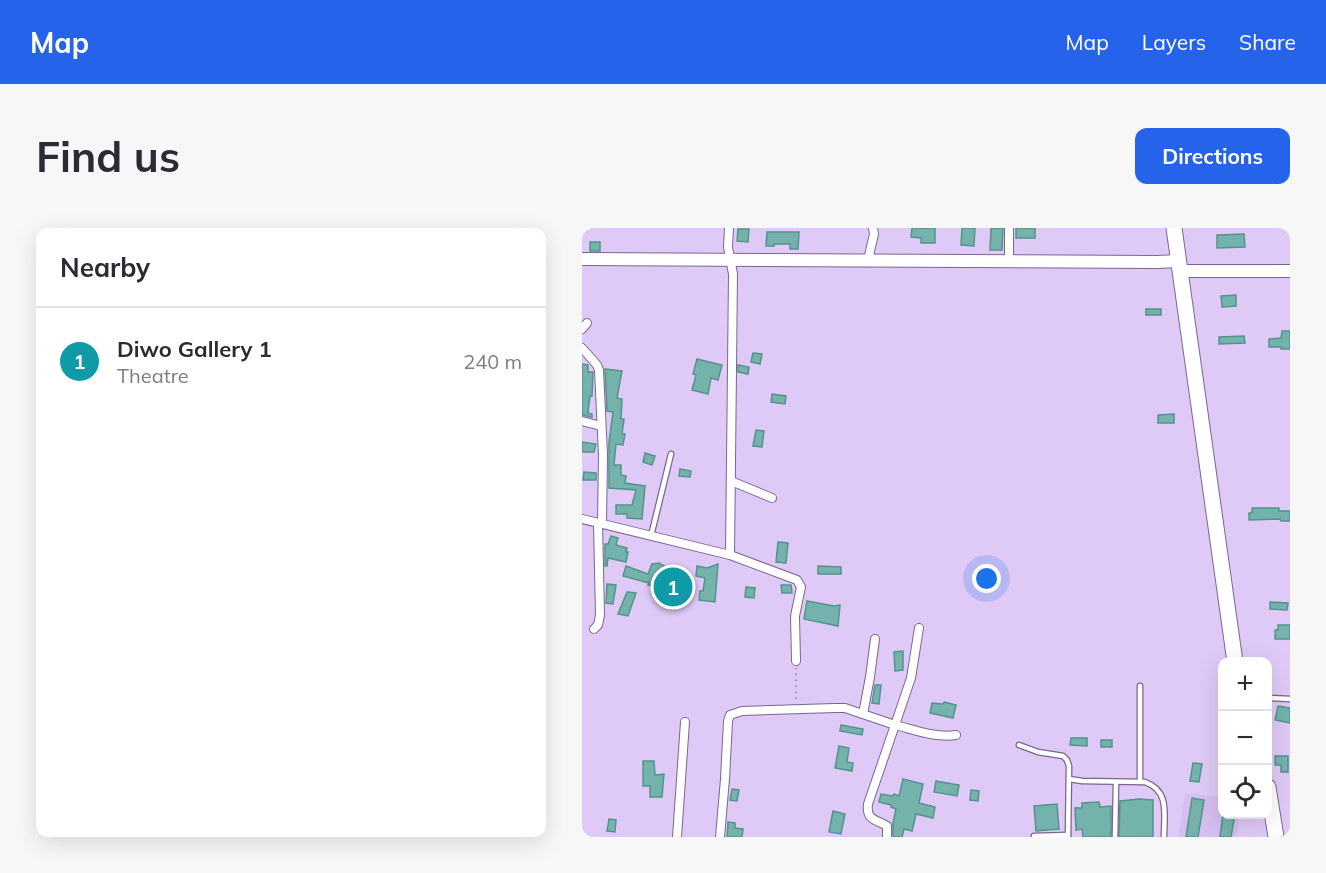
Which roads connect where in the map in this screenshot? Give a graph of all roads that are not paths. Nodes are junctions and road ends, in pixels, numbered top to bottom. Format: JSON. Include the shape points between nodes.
{"nodes":[{"id":1,"x":729,"y":228,"type":"edge"},
{"id":2,"x":873,"y":228,"type":"edge"},
{"id":3,"x":1009,"y":228,"type":"edge"},
{"id":4,"x":1174,"y":228,"type":"edge"},
{"id":5,"x":582,"y":259,"type":"edge"},
{"id":6,"x":731,"y":260,"type":"junction"},
{"id":7,"x":868,"y":260,"type":"junction"},
{"id":8,"x":1009,"y":261,"type":"junction"},
{"id":9,"x":1180,"y":266,"type":"junction"},
{"id":10,"x":1290,"y":271,"type":"edge"},
{"id":11,"x":582,"y":348,"type":"edge"},
{"id":12,"x":582,"y":421,"type":"edge"},
{"id":13,"x":601,"y":426,"type":"junction"},
{"id":14,"x":672,"y":454,"type":"dead end"},
{"id":15,"x":731,"y":482,"type":"junction"},
{"id":16,"x":772,"y":498,"type":"dead end"},
{"id":17,"x":582,"y":519,"type":"edge"},
{"id":18,"x":600,"y":523,"type":"junction"},
{"id":19,"x":651,"y":536,"type":"junction"},
{"id":20,"x":730,"y":555,"type":"junction"},
{"id":21,"x":919,"y":628,"type":"dead end"},
{"id":22,"x":594,"y":630,"type":"dead end"},
{"id":23,"x":875,"y":639,"type":"dead end"},
{"id":24,"x":1234,"y":657,"type":"edge"},
{"id":25,"x":796,"y":661,"type":"road end"},
{"id":26,"x":1140,"y":686,"type":"dead end"},
{"id":27,"x":1272,"y":698,"type":"edge"},
{"id":28,"x":1290,"y":699,"type":"edge"},
{"id":29,"x":863,"y":714,"type":"junction"},
{"id":30,"x":685,"y":722,"type":"dead end"},
{"id":31,"x":895,"y":725,"type":"junction"},
{"id":32,"x":956,"y":735,"type":"dead end"},
{"id":33,"x":1019,"y":745,"type":"dead end"},
{"id":34,"x":1069,"y":779,"type":"junction"},
{"id":35,"x":1116,"y":782,"type":"junction"},
{"id":36,"x":1140,"y":782,"type":"junction"},
{"id":37,"x":1272,"y":812,"type":"edge"},
{"id":38,"x":1034,"y":836,"type":"edge"},
{"id":39,"x":1068,"y":836,"type":"edge"},
{"id":40,"x":677,"y":837,"type":"edge"},
{"id":41,"x":720,"y":837,"type":"edge"},
{"id":42,"x":887,"y":837,"type":"edge"},
{"id":43,"x":1115,"y":837,"type":"edge"},
{"id":44,"x":1164,"y":837,"type":"edge"},
{"id":45,"x":1276,"y":837,"type":"edge"}],
"edges":[{"from":1,"to":6,"type":"street"},
{"from":2,"to":7,"type":"street"},
{"from":3,"to":8,"type":"street"},
{"from":4,"to":9,"type":"highway"},
{"from":5,"to":6,"type":"street"},
{"from":6,"to":7,"type":"street"},
{"from":6,"to":15,"type":"street"},
{"from":7,"to":8,"type":"street"},
{"from":8,"to":9,"type":"street","via":[[1157,262]]},
{"from":9,"to":10,"type":"street"},
{"from":9,"to":24,"type":"highway"},
{"from":11,"to":13,"type":"street","via":[[599,370]]},
{"from":12,"to":13,"type":"street"},
{"from":13,"to":18,"type":"street"},
{"from":14,"to":19,"type":"lane"},
{"from":15,"to":16,"type":"street"},
{"from":15,"to":20,"type":"street"},
{"from":17,"to":18,"type":"street"},
{"from":18,"to":19,"type":"street"},
{"from":18,"to":22,"type":"street","via":[[600,606]]},
{"from":19,"to":20,"type":"street"},
{"from":20,"to":25,"type":"street","via":[[797,580],[801,587],[795,616]]},
{"from":21,"to":31,"type":"street","via":[[911,678]]},
{"from":23,"to":29,"type":"street"},
{"from":26,"to":36,"type":"lane"},
{"from":27,"to":28,"type":"lane"},
{"from":29,"to":31,"type":"street"},
{"from":29,"to":41,"type":"street","via":[[845,708],[742,711],[730,715]]},
{"from":30,"to":40,"type":"street"},
{"from":31,"to":32,"type":"street","via":[[934,735]]},
{"from":31,"to":42,"type":"street","via":[[868,804],[871,818],[887,826]]},
{"from":33,"to":34,"type":"lane","via":[[1065,757]]},
{"from":34,"to":35,"type":"lane"},
{"from":34,"to":39,"type":"lane"},
{"from":35,"to":36,"type":"lane"},
{"from":35,"to":43,"type":"lane"},
{"from":36,"to":44,"type":"lane","via":[[1152,784],[1162,795]]},
{"from":37,"to":45,"type":"highway"},
{"from":38,"to":39,"type":"lane"}]}
